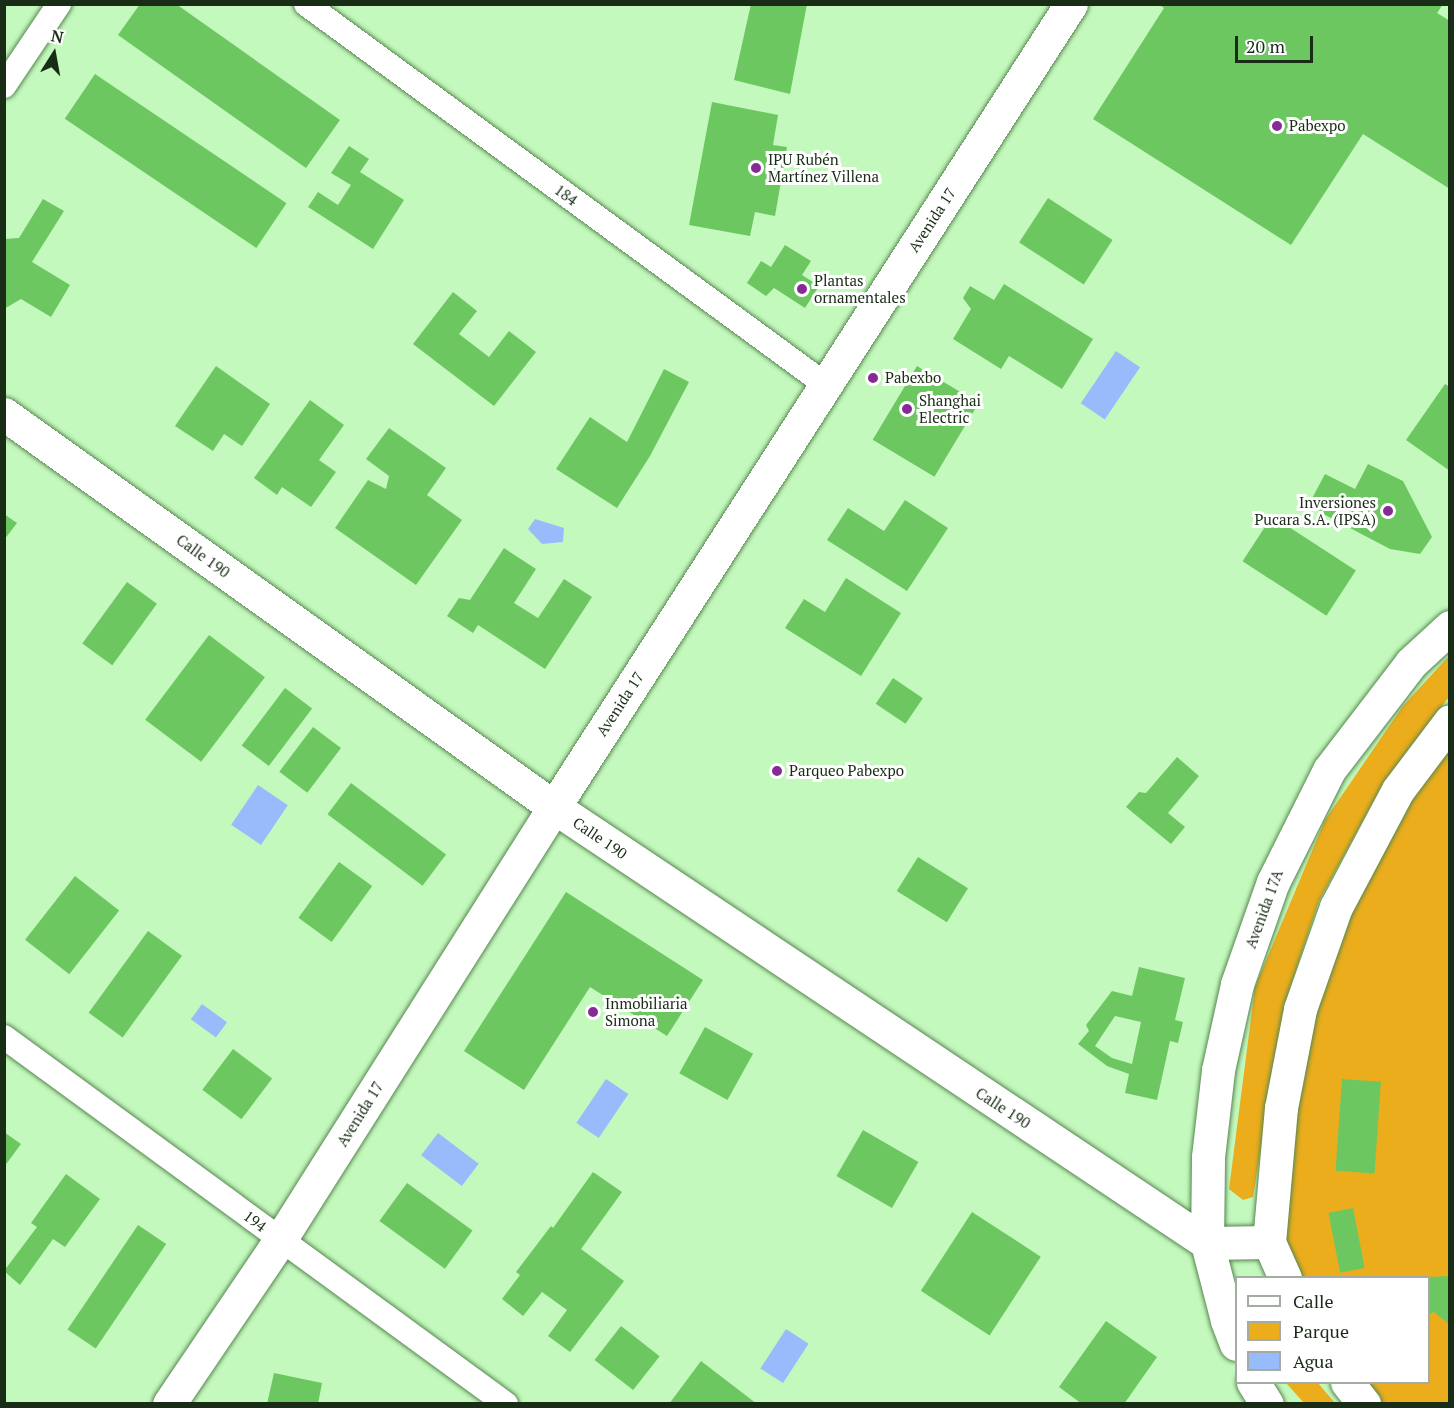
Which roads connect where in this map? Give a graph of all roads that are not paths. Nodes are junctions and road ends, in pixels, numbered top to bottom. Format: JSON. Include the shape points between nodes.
{"nodes":[{"id":1,"x":59,"y":4,"type":"edge"},
{"id":2,"x":306,"y":4,"type":"edge"},
{"id":3,"x":1071,"y":4,"type":"edge"},
{"id":4,"x":4,"y":86,"type":"edge"},
{"id":5,"x":826,"y":385,"type":"junction"},
{"id":6,"x":4,"y":414,"type":"edge"},
{"id":7,"x":1449,"y":627,"type":"edge"},
{"id":8,"x":1449,"y":721,"type":"edge"},
{"id":9,"x":554,"y":807,"type":"junction"},
{"id":10,"x":4,"y":1037,"type":"edge"},
{"id":11,"x":280,"y":1240,"type":"junction"},
{"id":12,"x":1269,"y":1242,"type":"junction"},
{"id":13,"x":1207,"y":1244,"type":"junction"},
{"id":14,"x":1284,"y":1276,"type":"edge"},
{"id":15,"x":1235,"y":1341,"type":"edge"},
{"id":16,"x":1254,"y":1384,"type":"edge"},
{"id":17,"x":1348,"y":1384,"type":"edge"},
{"id":18,"x":169,"y":1404,"type":"edge"},
{"id":19,"x":506,"y":1404,"type":"edge"},
{"id":20,"x":1267,"y":1404,"type":"edge"},
{"id":21,"x":1364,"y":1404,"type":"edge"}],
"edges":[{"from":1,"to":4,"type":"street"},
{"from":2,"to":5,"type":"street","name":"184"},
{"from":3,"to":5,"type":"main road","name":"Avenida 17"},
{"from":5,"to":9,"type":"main road","name":"Avenida 17"},
{"from":6,"to":9,"type":"main road","name":"Calle 190"},
{"from":7,"to":13,"type":"main road","name":"Avenida 17A","via":[[1411,663],[1329,770],[1272,882],[1237,984],[1218,1070],[1208,1157]]},
{"from":8,"to":12,"type":"main road","via":[[1398,790],[1336,907],[1300,1009],[1281,1108]]},
{"from":9,"to":11,"type":"main road","name":"Avenida 17"},
{"from":9,"to":13,"type":"main road","name":"Calle 190"},
{"from":10,"to":11,"type":"street","name":"194"},
{"from":11,"to":18,"type":"main road","name":"Avenida 17"},
{"from":11,"to":19,"type":"street","name":"194"},
{"from":12,"to":13,"type":"main road"},
{"from":12,"to":14,"type":"main road"},
{"from":13,"to":15,"type":"main road"},
{"from":16,"to":20,"type":"main road"},
{"from":17,"to":21,"type":"main road"}]}
